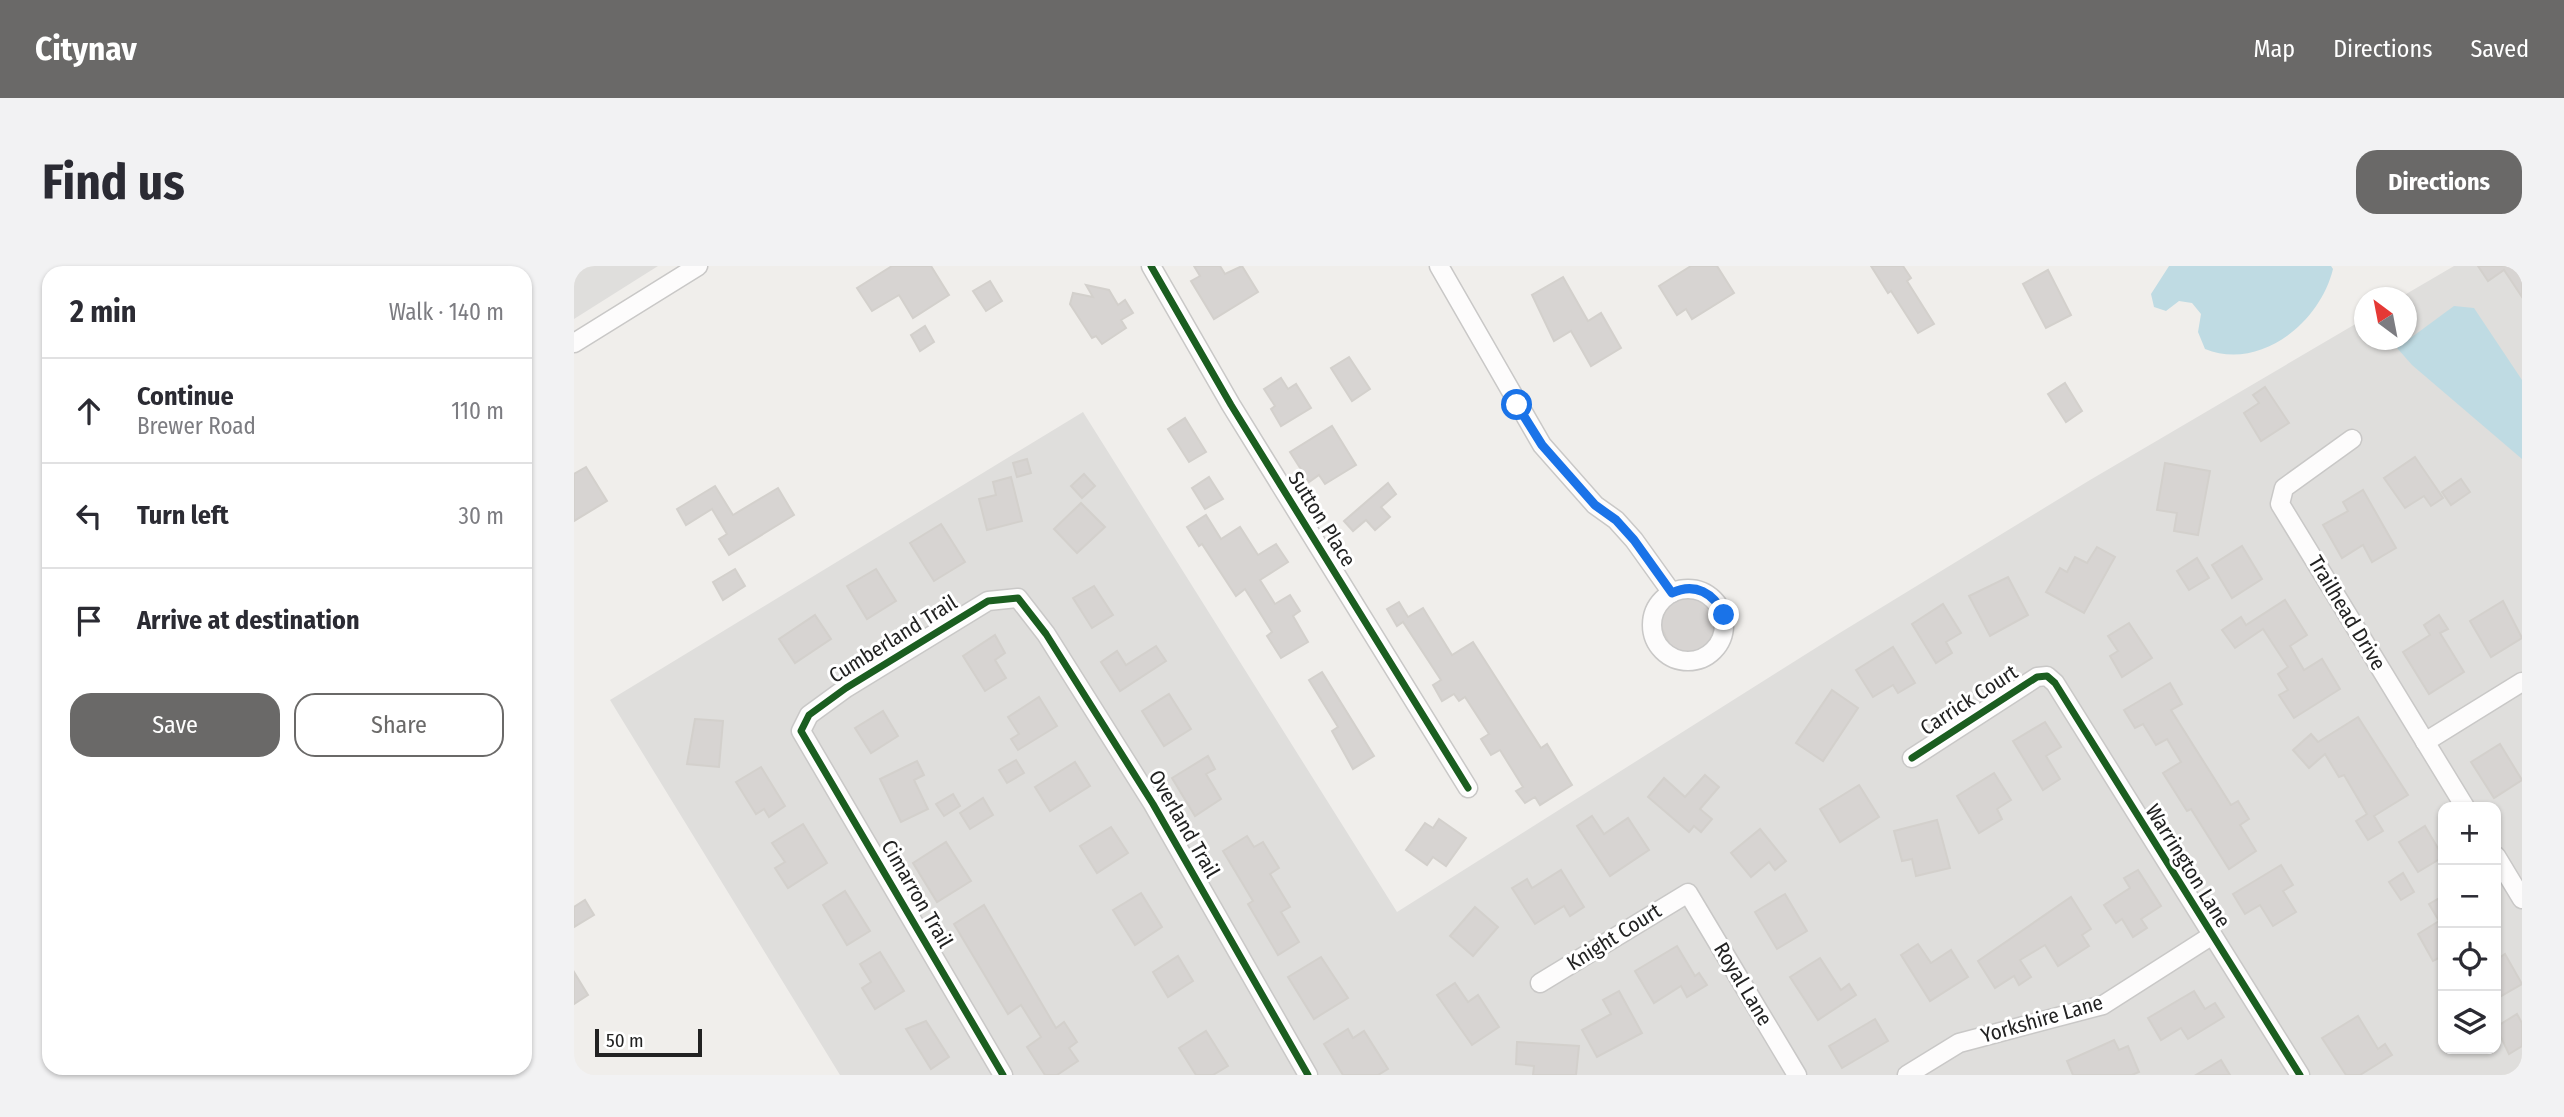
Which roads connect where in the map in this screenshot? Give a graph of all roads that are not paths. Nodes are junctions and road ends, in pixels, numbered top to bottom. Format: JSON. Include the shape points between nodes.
{"nodes":[{"id":1,"x":698,"y":266,"type":"edge"},
{"id":2,"x":1151,"y":266,"type":"edge"},
{"id":3,"x":1439,"y":266,"type":"edge"},
{"id":4,"x":574,"y":343,"type":"edge"},
{"id":5,"x":2352,"y":439,"type":"dead end"},
{"id":6,"x":1672,"y":593,"type":"junction"},
{"id":7,"x":1018,"y":598,"type":"joint"},
{"id":8,"x":2047,"y":676,"type":"joint"},
{"id":9,"x":2522,"y":682,"type":"edge"},
{"id":10,"x":801,"y":731,"type":"joint"},
{"id":11,"x":2425,"y":742,"type":"junction"},
{"id":12,"x":1912,"y":758,"type":"dead end"},
{"id":13,"x":1468,"y":788,"type":"dead end"},
{"id":14,"x":2463,"y":802,"type":"edge"},
{"id":15,"x":2501,"y":864,"type":"edge"},
{"id":16,"x":1688,"y":893,"type":"joint"},
{"id":17,"x":2522,"y":899,"type":"edge"},
{"id":18,"x":2211,"y":936,"type":"junction"},
{"id":19,"x":1540,"y":983,"type":"dead end"},
{"id":20,"x":1003,"y":1075,"type":"edge"},
{"id":21,"x":1308,"y":1075,"type":"edge"},
{"id":22,"x":1797,"y":1075,"type":"edge"},
{"id":23,"x":1907,"y":1075,"type":"edge"},
{"id":24,"x":2300,"y":1075,"type":"edge"}],
"edges":[{"from":1,"to":4,"type":"street"},
{"from":2,"to":13,"type":"street","name":"Sutton Place","via":[[1231,405]]},
{"from":3,"to":6,"type":"street","via":[[1542,445],[1595,505],[1634,540]]},
{"from":5,"to":11,"type":"street","name":"Trailhead Drive","via":[[2284,488],[2280,504]]},
{"from":6,"to":6,"type":"street","via":[[1657,606],[1653,617],[1655,640],[1672,657],[1695,661],[1707,656],[1722,639],[1725,627],[1719,604],[1699,590]]},
{"from":7,"to":10,"type":"street","name":"Cumberland Trail","via":[[988,601],[858,680],[809,715]]},
{"from":7,"to":21,"type":"street","name":"Overland Trail","via":[[1046,634],[1153,804]]},
{"from":8,"to":12,"type":"street","name":"Carrick Court","via":[[2037,677]]},
{"from":8,"to":18,"type":"street","name":"Warrington Lane"},
{"from":9,"to":11,"type":"street"},
{"from":10,"to":20,"type":"street","name":"Cimarron Trail"},
{"from":11,"to":14,"type":"street","name":"Trailhead Drive"},
{"from":15,"to":17,"type":"street"},
{"from":16,"to":19,"type":"street","name":"Knight Court"},
{"from":16,"to":22,"type":"street","name":"Royal Lane"},
{"from":18,"to":23,"type":"street","name":"Yorkshire Lane","via":[[2103,1005],[1959,1043]]},
{"from":18,"to":24,"type":"street","name":"Warrington Lane"}]}
